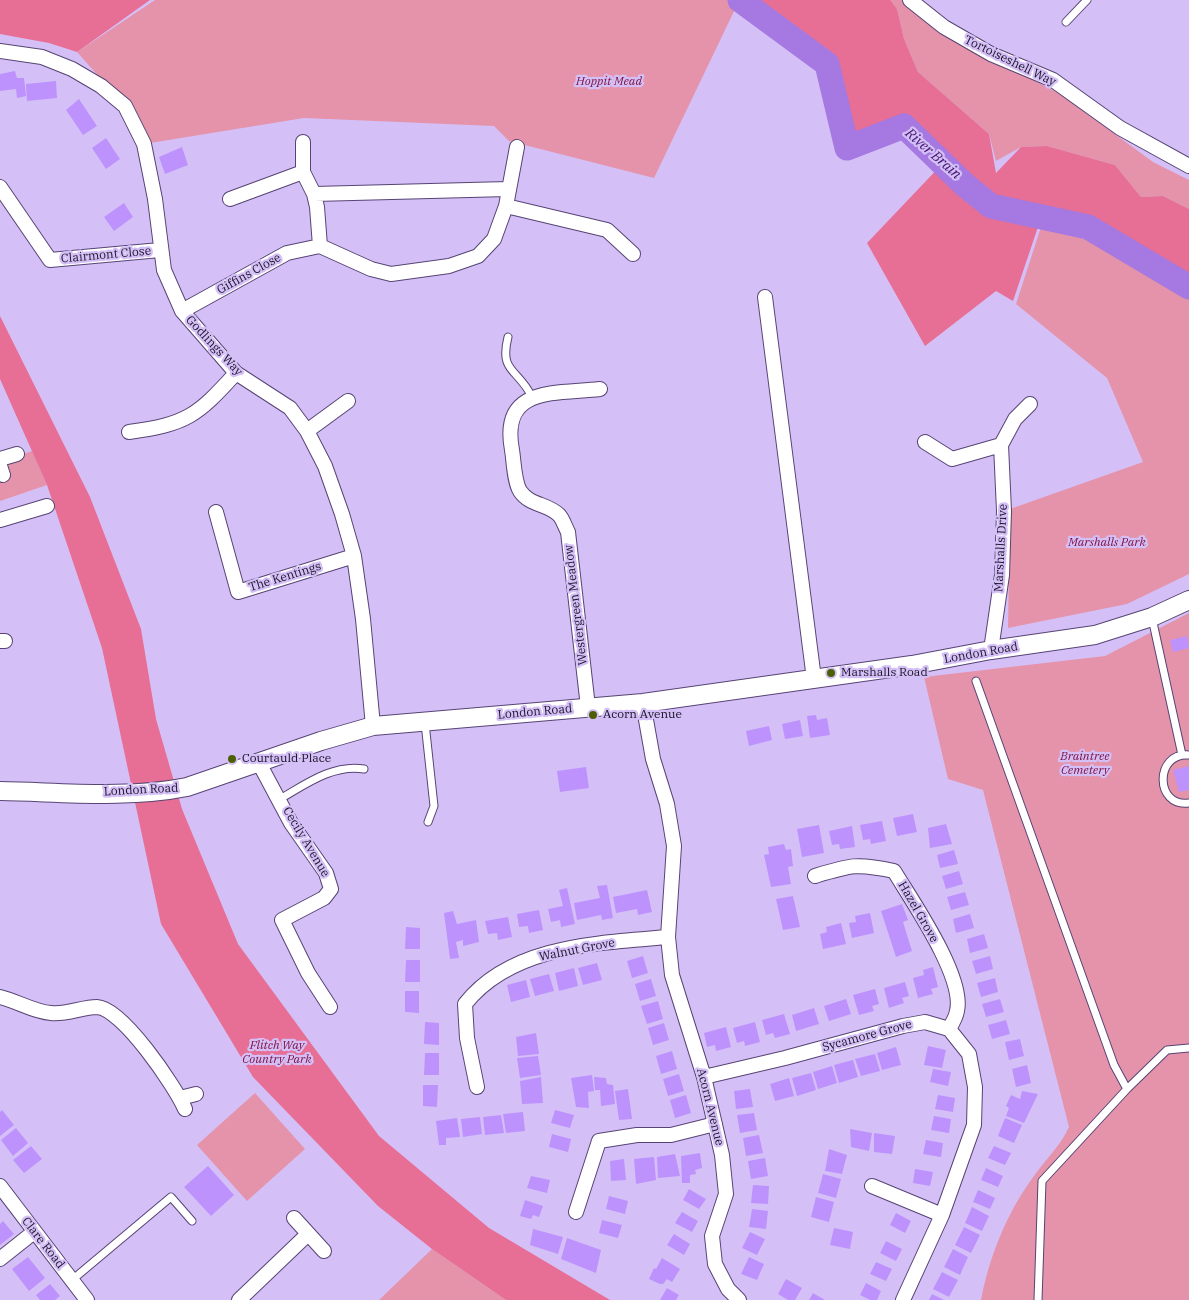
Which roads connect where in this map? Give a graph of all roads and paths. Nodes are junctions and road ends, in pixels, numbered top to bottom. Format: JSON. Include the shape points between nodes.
{"nodes":[{"id":1,"x":910,"y":0,"type":"edge"},
{"id":2,"x":1087,"y":0,"type":"edge"},
{"id":3,"x":1066,"y":22,"type":"dead end"},
{"id":4,"x":0,"y":51,"type":"edge"},
{"id":5,"x":303,"y":142,"type":"dead end"},
{"id":6,"x":516,"y":147,"type":"dead end"},
{"id":7,"x":1189,"y":166,"type":"edge"},
{"id":8,"x":303,"y":172,"type":"junction"},
{"id":9,"x":0,"y":187,"type":"edge"},
{"id":10,"x":508,"y":189,"type":"junction"},
{"id":11,"x":314,"y":194,"type":"junction"},
{"id":12,"x":230,"y":199,"type":"dead end"},
{"id":13,"x":506,"y":206,"type":"junction"},
{"id":14,"x":320,"y":246,"type":"junction"},
{"id":15,"x":160,"y":250,"type":"junction"},
{"id":16,"x":633,"y":254,"type":"dead end"},
{"id":17,"x":765,"y":297,"type":"dead end"},
{"id":18,"x":182,"y":311,"type":"junction"},
{"id":19,"x":508,"y":337,"type":"dead end"},
{"id":20,"x":236,"y":374,"type":"junction"},
{"id":21,"x":600,"y":388,"type":"dead end"},
{"id":22,"x":532,"y":398,"type":"junction"},
{"id":23,"x":348,"y":401,"type":"dead end"},
{"id":24,"x":1030,"y":404,"type":"dead end"},
{"id":25,"x":307,"y":431,"type":"junction"},
{"id":26,"x":129,"y":432,"type":"dead end"},
{"id":27,"x":925,"y":442,"type":"dead end"},
{"id":28,"x":1001,"y":445,"type":"junction"},
{"id":29,"x":17,"y":454,"type":"dead end"},
{"id":30,"x":0,"y":459,"type":"edge"},
{"id":31,"x":47,"y":506,"type":"dead end"},
{"id":32,"x":216,"y":512,"type":"dead end"},
{"id":33,"x":0,"y":520,"type":"edge"},
{"id":34,"x":354,"y":556,"type":"junction"},
{"id":35,"x":1189,"y":600,"type":"edge"},
{"id":36,"x":1152,"y":617,"type":"junction"},
{"id":37,"x":990,"y":650,"type":"junction"},
{"id":38,"x":814,"y":679,"type":"junction"},
{"id":39,"x":976,"y":680,"type":"dead end"},
{"id":40,"x":642,"y":703,"type":"junction"},
{"id":41,"x":588,"y":707,"type":"junction"},
{"id":42,"x":425,"y":722,"type":"junction"},
{"id":43,"x":373,"y":726,"type":"junction"},
{"id":44,"x":1186,"y":755,"type":"edge"},
{"id":45,"x":259,"y":763,"type":"junction"},
{"id":46,"x":364,"y":769,"type":"dead end"},
{"id":47,"x":0,"y":790,"type":"edge"},
{"id":48,"x":280,"y":799,"type":"junction"},
{"id":49,"x":1189,"y":803,"type":"edge"},
{"id":50,"x":428,"y":822,"type":"dead end"},
{"id":51,"x":815,"y":876,"type":"dead end"},
{"id":52,"x":668,"y":937,"type":"junction"},
{"id":53,"x":0,"y":997,"type":"edge"},
{"id":54,"x":330,"y":1006,"type":"dead end"},
{"id":55,"x":949,"y":1029,"type":"junction"},
{"id":56,"x":1189,"y":1048,"type":"edge"},
{"id":57,"x":704,"y":1076,"type":"junction"},
{"id":58,"x":478,"y":1087,"type":"dead end"},
{"id":59,"x":1127,"y":1088,"type":"junction"},
{"id":60,"x":196,"y":1094,"type":"dead end"},
{"id":61,"x":715,"y":1124,"type":"junction"},
{"id":62,"x":0,"y":1186,"type":"edge"},
{"id":63,"x":872,"y":1186,"type":"dead end"},
{"id":64,"x":576,"y":1212,"type":"dead end"},
{"id":65,"x":942,"y":1215,"type":"junction"},
{"id":66,"x":294,"y":1218,"type":"dead end"},
{"id":67,"x":192,"y":1221,"type":"dead end"},
{"id":68,"x":34,"y":1232,"type":"junction"},
{"id":69,"x":308,"y":1234,"type":"junction"},
{"id":70,"x":324,"y":1251,"type":"dead end"},
{"id":71,"x":0,"y":1259,"type":"edge"},
{"id":72,"x":72,"y":1280,"type":"junction"},
{"id":73,"x":87,"y":1300,"type":"edge"},
{"id":74,"x":239,"y":1300,"type":"edge"},
{"id":75,"x":739,"y":1300,"type":"edge"},
{"id":76,"x":903,"y":1300,"type":"edge"},
{"id":77,"x":1038,"y":1300,"type":"edge"}],
"edges":[{"from":1,"to":7,"type":"street","name":"Tortoiseshell Way","via":[[944,26],[991,54],[1053,80],[1120,128]]},
{"from":2,"to":3,"type":"lane"},
{"from":4,"to":15,"type":"street","name":"Godlings Way","via":[[42,57],[72,68],[125,106],[144,144],[155,199]]},
{"from":5,"to":8,"type":"street"},
{"from":6,"to":10,"type":"street"},
{"from":8,"to":11,"type":"street"},
{"from":8,"to":12,"type":"street"},
{"from":9,"to":15,"type":"street","name":"Clairmont Close","via":[[50,260]]},
{"from":10,"to":11,"type":"street"},
{"from":10,"to":13,"type":"street"},
{"from":11,"to":14,"type":"street"},
{"from":13,"to":14,"type":"street","via":[[494,239],[478,256],[449,266],[391,274]]},
{"from":13,"to":16,"type":"street","via":[[607,230]]},
{"from":14,"to":18,"type":"street","name":"Giffins Close","via":[[287,253]]},
{"from":15,"to":18,"type":"street","name":"Godlings Way","via":[[164,270]]},
{"from":17,"to":38,"type":"street"},
{"from":18,"to":20,"type":"street","name":"Godlings Way"},
{"from":19,"to":22,"type":"lane","via":[[505,361],[525,384]]},
{"from":20,"to":25,"type":"street","name":"Godlings Way","via":[[290,408]]},
{"from":20,"to":26,"type":"street","via":[[205,407],[188,418],[163,428]]},
{"from":21,"to":22,"type":"street","name":"Westergreen Meadow"},
{"from":22,"to":41,"type":"street","name":"Westergreen Meadow","via":[[516,407],[510,419],[510,440],[519,490],[529,501],[559,516],[568,532]]},
{"from":23,"to":25,"type":"street"},
{"from":24,"to":28,"type":"street","via":[[1015,419]]},
{"from":25,"to":34,"type":"street","name":"Godlings Way","via":[[325,466]]},
{"from":27,"to":28,"type":"street","via":[[952,459]]},
{"from":28,"to":37,"type":"street","name":"Marshalls Drive","via":[[1002,575]]},
{"from":29,"to":30,"type":"street"},
{"from":31,"to":33,"type":"street"},
{"from":32,"to":34,"type":"street","name":"The Kentings","via":[[238,592]]},
{"from":34,"to":43,"type":"street","name":"Godlings Way"},
{"from":35,"to":36,"type":"street","name":"London Road"},
{"from":36,"to":37,"type":"street","name":"London Road","via":[[1095,634]]},
{"from":36,"to":44,"type":"lane"},
{"from":37,"to":38,"type":"street","name":"London Road","via":[[912,666]]},
{"from":38,"to":40,"type":"street","name":"London Road"},
{"from":39,"to":59,"type":"lane","via":[[1114,1065]]},
{"from":40,"to":41,"type":"street","name":"London Road"},
{"from":40,"to":52,"type":"street","name":"Acorn Avenue","via":[[674,846]]},
{"from":41,"to":42,"type":"street","name":"London Road"},
{"from":42,"to":43,"type":"street","name":"London Road"},
{"from":42,"to":50,"type":"lane","via":[[434,806]]},
{"from":43,"to":45,"type":"street","name":"London Road"},
{"from":44,"to":49,"type":"lane","via":[[1171,760],[1164,769],[1162,780],[1165,791],[1173,800]]},
{"from":45,"to":47,"type":"street","name":"London Road","via":[[187,787],[168,790]]},
{"from":45,"to":48,"type":"street","name":"Cecily Avenue"},
{"from":46,"to":48,"type":"lane","via":[[340,769],[318,777]]},
{"from":48,"to":54,"type":"street","name":"Cecily Avenue","via":[[291,823],[326,873],[331,889],[324,898],[282,920],[308,973]]},
{"from":51,"to":55,"type":"street","name":"Hazel Grove","via":[[850,865],[894,871],[954,979],[958,1010]]},
{"from":52,"to":57,"type":"street","name":"Acorn Avenue","via":[[672,975]]},
{"from":52,"to":58,"type":"street","name":"Walnut Grove","via":[[607,942],[550,954],[509,969],[478,987],[465,1004],[467,1038]]},
{"from":53,"to":60,"type":"street","via":[[51,1014],[98,1007],[111,1012],[142,1044],[183,1103]]},
{"from":55,"to":57,"type":"street","name":"Sycamore Grove","via":[[925,1022],[903,1026]]},
{"from":55,"to":65,"type":"street","via":[[969,1054],[975,1087],[974,1125]]},
{"from":56,"to":59,"type":"lane","via":[[1167,1050]]},
{"from":57,"to":61,"type":"street","name":"Acorn Avenue"},
{"from":59,"to":77,"type":"lane","via":[[1042,1181]]},
{"from":61,"to":64,"type":"street","via":[[671,1135],[637,1135],[599,1141]]},
{"from":61,"to":75,"type":"street","name":"Acorn Avenue","via":[[726,1194],[712,1236],[715,1264],[728,1289]]},
{"from":62,"to":68,"type":"street","name":"Clare Road"},
{"from":63,"to":65,"type":"street"},
{"from":65,"to":76,"type":"street"},
{"from":66,"to":69,"type":"street"},
{"from":67,"to":72,"type":"lane","via":[[171,1197]]},
{"from":68,"to":71,"type":"street"},
{"from":68,"to":72,"type":"street","name":"Clare Road"},
{"from":69,"to":70,"type":"street"},
{"from":69,"to":74,"type":"street"},
{"from":72,"to":73,"type":"street","name":"Clare Road"}]}
